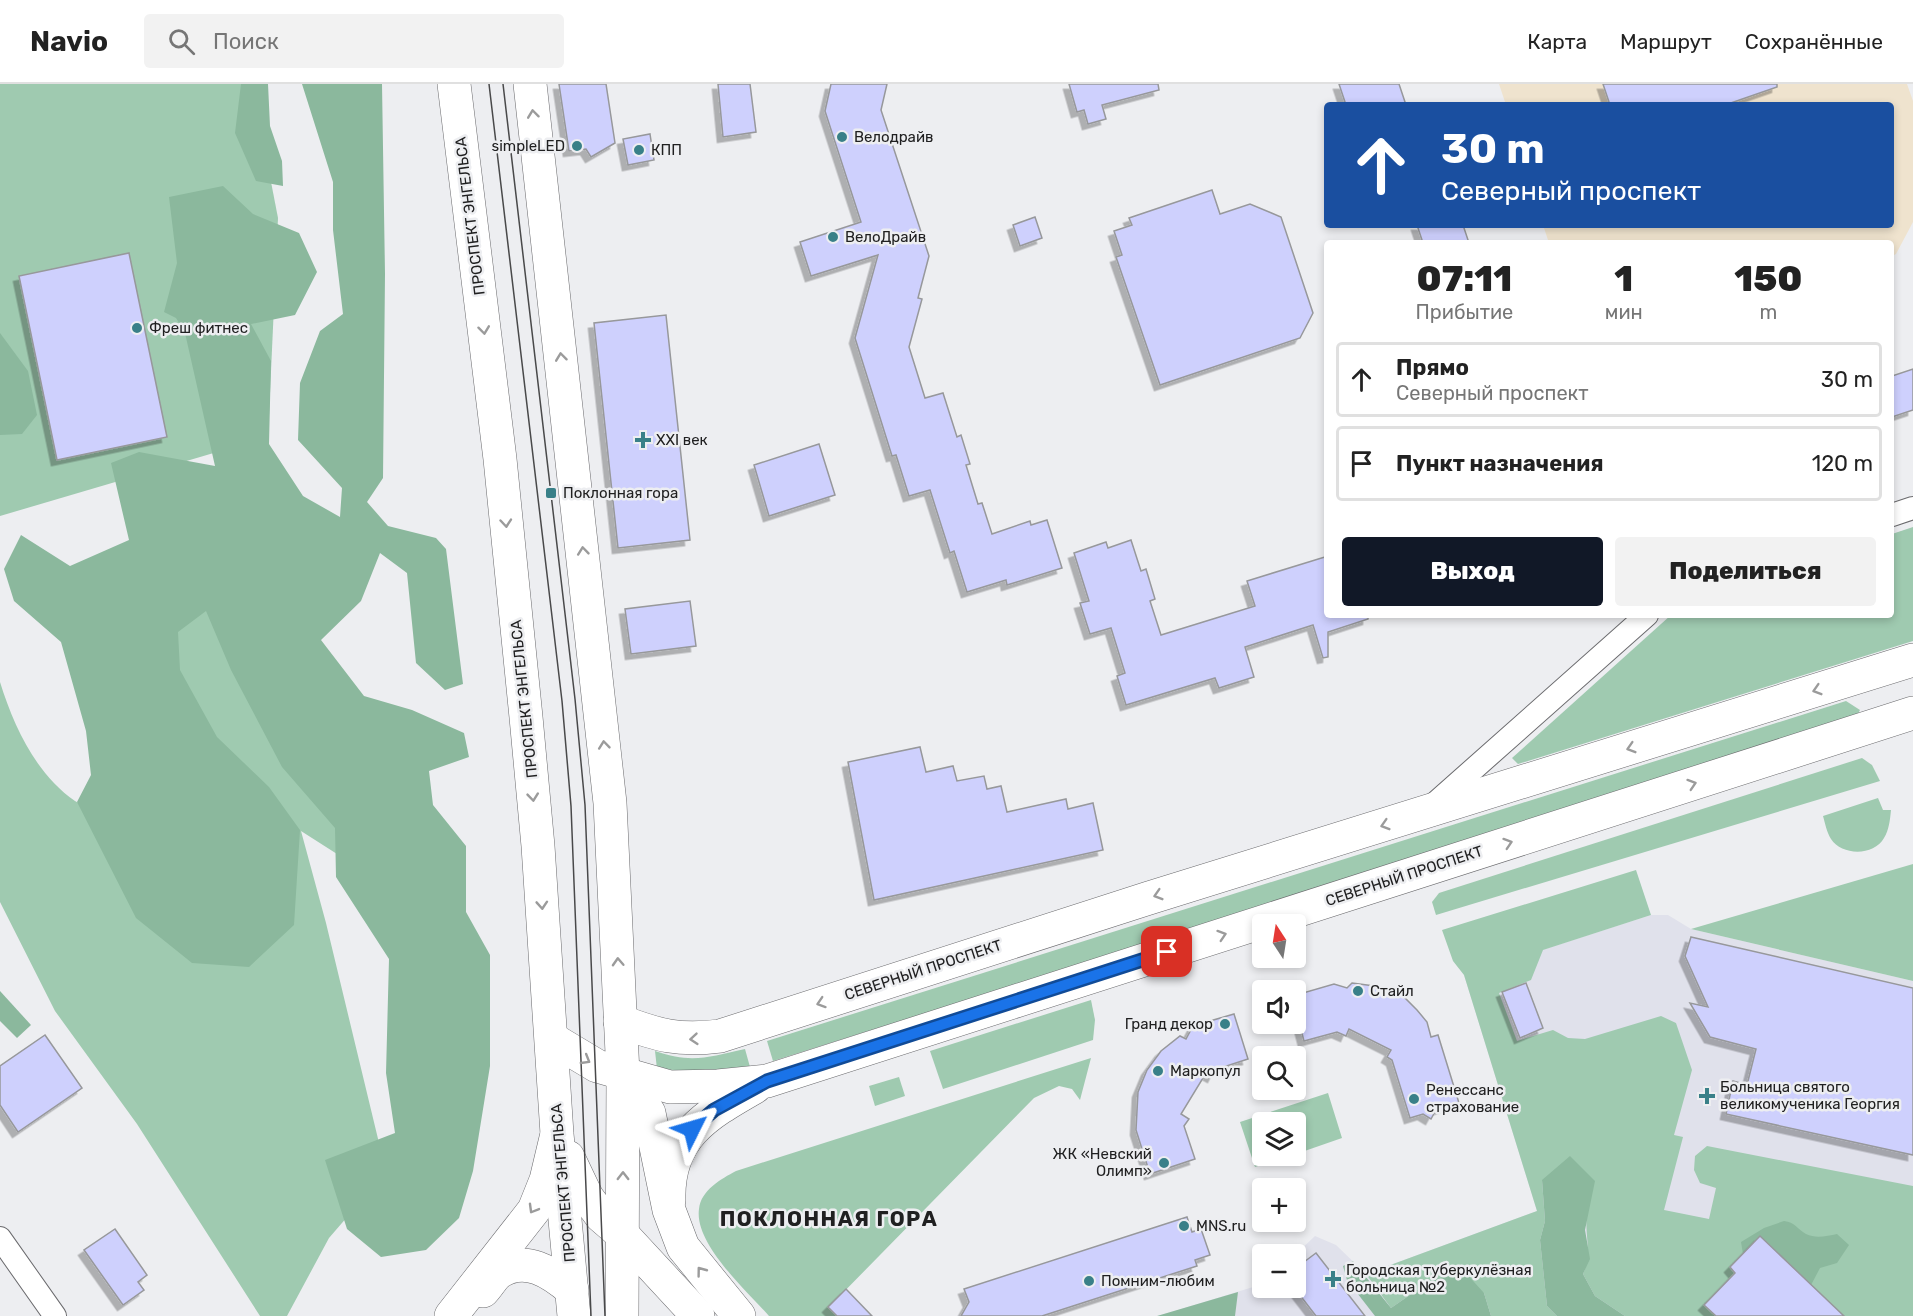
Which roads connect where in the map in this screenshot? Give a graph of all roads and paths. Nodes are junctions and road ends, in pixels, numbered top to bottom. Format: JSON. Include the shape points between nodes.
{"nodes":[{"id":1,"x":454,"y":84,"type":"edge"},
{"id":2,"x":530,"y":84,"type":"edge"},
{"id":3,"x":1913,"y":508,"type":"edge"},
{"id":4,"x":1894,"y":514,"type":"edge"},
{"id":5,"x":1644,"y":618,"type":"edge"},
{"id":6,"x":1913,"y":660,"type":"edge"},
{"id":7,"x":1859,"y":677,"type":"junction"},
{"id":8,"x":1913,"y":713,"type":"edge"},
{"id":9,"x":1874,"y":726,"type":"junction"},
{"id":10,"x":1424,"y":813,"type":"junction"},
{"id":11,"x":620,"y":1021,"type":"junction"},
{"id":12,"x":552,"y":1039,"type":"junction"},
{"id":13,"x":623,"y":1074,"type":"junction"},
{"id":14,"x":767,"y":1081,"type":"junction"},
{"id":15,"x":557,"y":1134,"type":"junction"},
{"id":16,"x":669,"y":1210,"type":"junction"},
{"id":17,"x":623,"y":1235,"type":"junction"},
{"id":18,"x":0,"y":1238,"type":"edge"},
{"id":19,"x":573,"y":1303,"type":"edge"},
{"id":20,"x":55,"y":1316,"type":"edge"},
{"id":21,"x":451,"y":1316,"type":"edge"},
{"id":22,"x":463,"y":1316,"type":"edge"},
{"id":23,"x":622,"y":1316,"type":"edge"},
{"id":24,"x":698,"y":1316,"type":"edge"},
{"id":25,"x":739,"y":1316,"type":"edge"}],
"edges":[{"from":1,"to":12,"type":"main road","name":"ПРОСПЕКТ ЭНГЕЛЬСА","one_way":true,"via":[[500,459],[538,846]]},
{"from":11,"to":2,"type":"main road","one_way":true,"via":[[610,803]]},
{"from":3,"to":4,"type":"street"},
{"from":5,"to":10,"type":"street"},
{"from":6,"to":7,"type":"main road","name":"СЕВЕРНЫЙ ПРОСПЕКТ"},
{"from":7,"to":9,"type":"main road","via":[[1871,687],[1877,708]]},
{"from":7,"to":10,"type":"main road","name":"СЕВЕРНЫЙ ПРОСПЕКТ","one_way":true},
{"from":8,"to":9,"type":"main road","name":"СЕВЕРНЫЙ ПРОСПЕКТ"},
{"from":14,"to":9,"type":"main road","name":"СЕВЕРНЫЙ ПРОСПЕКТ","one_way":true},
{"from":10,"to":11,"type":"main road","name":"СЕВЕРНЫЙ ПРОСПЕКТ","one_way":true,"via":[[720,1036],[665,1038]]},
{"from":11,"to":13,"type":"main road"},
{"from":12,"to":13,"type":"main road","name":"СЕВЕРНЫЙ ПРОСПЕКТ","one_way":true,"via":[[597,1066]]},
{"from":12,"to":15,"type":"main road","name":"ПРОСПЕКТ ЭНГЕЛЬСА"},
{"from":13,"to":14,"type":"main road","name":"СЕВЕРНЫЙ ПРОСПЕКТ","via":[[687,1088]]},
{"from":13,"to":16,"type":"main road","via":[[649,1113]]},
{"from":17,"to":13,"type":"main road","one_way":true},
{"from":14,"to":16,"type":"main road","via":[[714,1110],[692,1129],[676,1153],[668,1181]]},
{"from":15,"to":17,"type":"main road","via":[[586,1197]]},
{"from":15,"to":19,"type":"main road","name":"ПРОСПЕКТ ЭНГЕЛЬСА"},
{"from":15,"to":21,"type":"main road","one_way":true,"via":[[534,1210]]},
{"from":25,"to":16,"type":"main road","one_way":true,"via":[[683,1247]]},
{"from":17,"to":23,"type":"main road"},
{"from":17,"to":24,"type":"main road"},
{"from":18,"to":20,"type":"street"},
{"from":19,"to":22,"type":"main road","via":[[549,1271],[531,1266],[513,1268],[498,1273]]}]}
